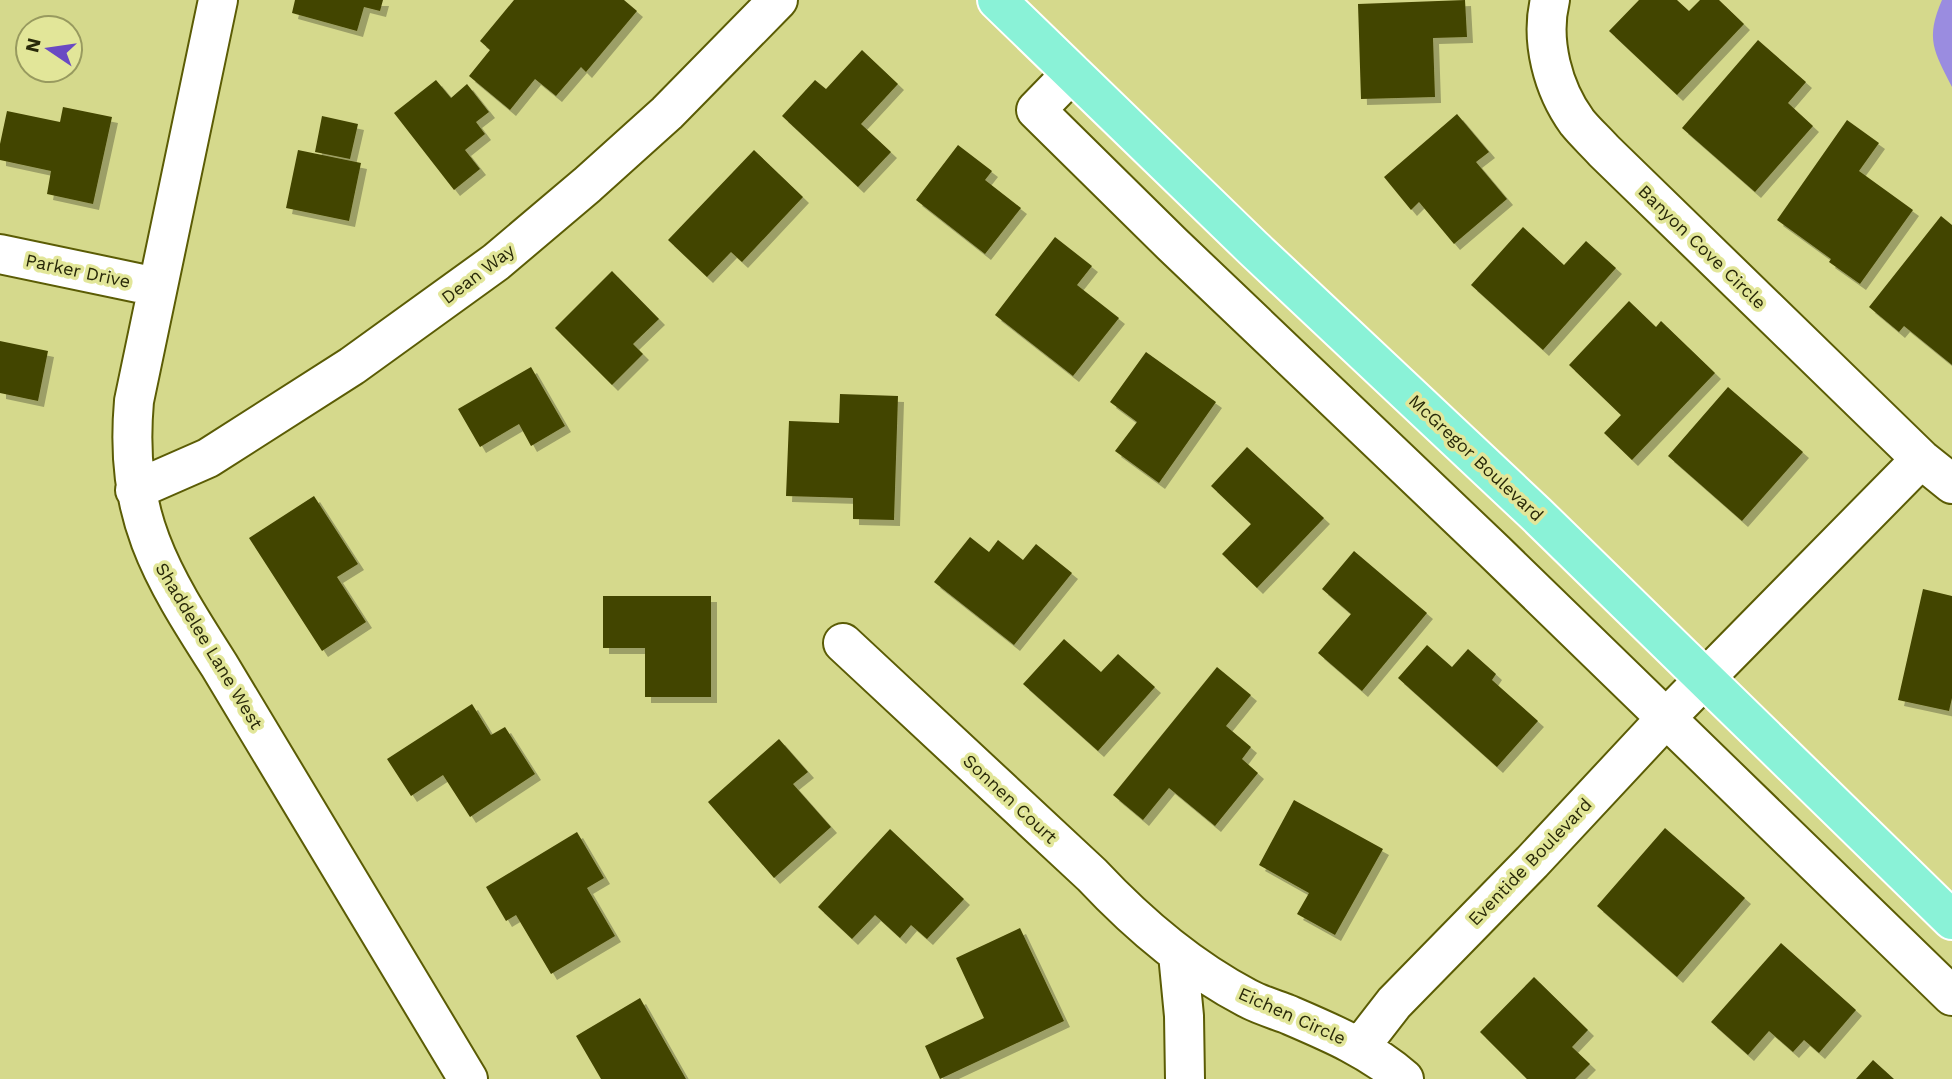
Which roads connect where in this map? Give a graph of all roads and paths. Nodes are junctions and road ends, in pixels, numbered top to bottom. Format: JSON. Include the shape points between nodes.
{"nodes":[{"id":1,"x":218,"y":0,"type":"edge"},
{"id":2,"x":778,"y":0,"type":"edge"},
{"id":3,"x":997,"y":0,"type":"edge"},
{"id":4,"x":1550,"y":0,"type":"edge"},
{"id":5,"x":1072,"y":73,"type":"junction"},
{"id":6,"x":0,"y":254,"type":"edge"},
{"id":7,"x":157,"y":287,"type":"junction"},
{"id":8,"x":1921,"y":459,"type":"junction"},
{"id":9,"x":1952,"y":484,"type":"edge"},
{"id":10,"x":135,"y":490,"type":"junction"},
{"id":11,"x":843,"y":643,"type":"dead end"},
{"id":12,"x":1704,"y":680,"type":"junction"},
{"id":13,"x":1666,"y":719,"type":"junction"},
{"id":14,"x":1952,"y":920,"type":"edge"},
{"id":15,"x":1178,"y":954,"type":"junction"},
{"id":16,"x":1952,"y":996,"type":"edge"},
{"id":17,"x":1360,"y":1047,"type":"junction"},
{"id":18,"x":468,"y":1079,"type":"edge"},
{"id":19,"x":1185,"y":1079,"type":"edge"},
{"id":20,"x":1404,"y":1079,"type":"edge"}],
"edges":[{"from":1,"to":7,"type":"street","name":"Shaddelee Lane West"},
{"from":2,"to":10,"type":"street","name":"Dean Way","via":[[667,113],[496,262],[352,366],[208,458]]},
{"from":3,"to":5,"type":"main road","name":"McGregor Boulevard"},
{"from":4,"to":8,"type":"street","name":"Banyon Cove Circle","via":[[1548,53],[1558,90],[1577,122]]},
{"from":5,"to":12,"type":"main road","name":"McGregor Boulevard"},
{"from":5,"to":13,"type":"street","via":[[1036,110]]},
{"from":6,"to":7,"type":"street","name":"Parker Drive"},
{"from":7,"to":10,"type":"street","name":"Shaddelee Lane West","via":[[134,401]]},
{"from":8,"to":9,"type":"street","name":"Banyon Cove Circle"},
{"from":8,"to":12,"type":"street"},
{"from":10,"to":18,"type":"street","name":"Shaddelee Lane West","via":[[158,564],[176,598]]},
{"from":11,"to":15,"type":"street","name":"Sonnen Court"},
{"from":12,"to":13,"type":"street","name":"Eventide Boulevard"},
{"from":12,"to":14,"type":"main road","name":"McGregor Boulevard"},
{"from":13,"to":16,"type":"street"},
{"from":13,"to":17,"type":"street","name":"Eventide Boulevard","via":[[1394,1003]]},
{"from":15,"to":17,"type":"street","name":"Eichen Circle","via":[[1250,1000]]},
{"from":15,"to":19,"type":"street"},
{"from":17,"to":20,"type":"street","name":"Eichen Circle"}]}
